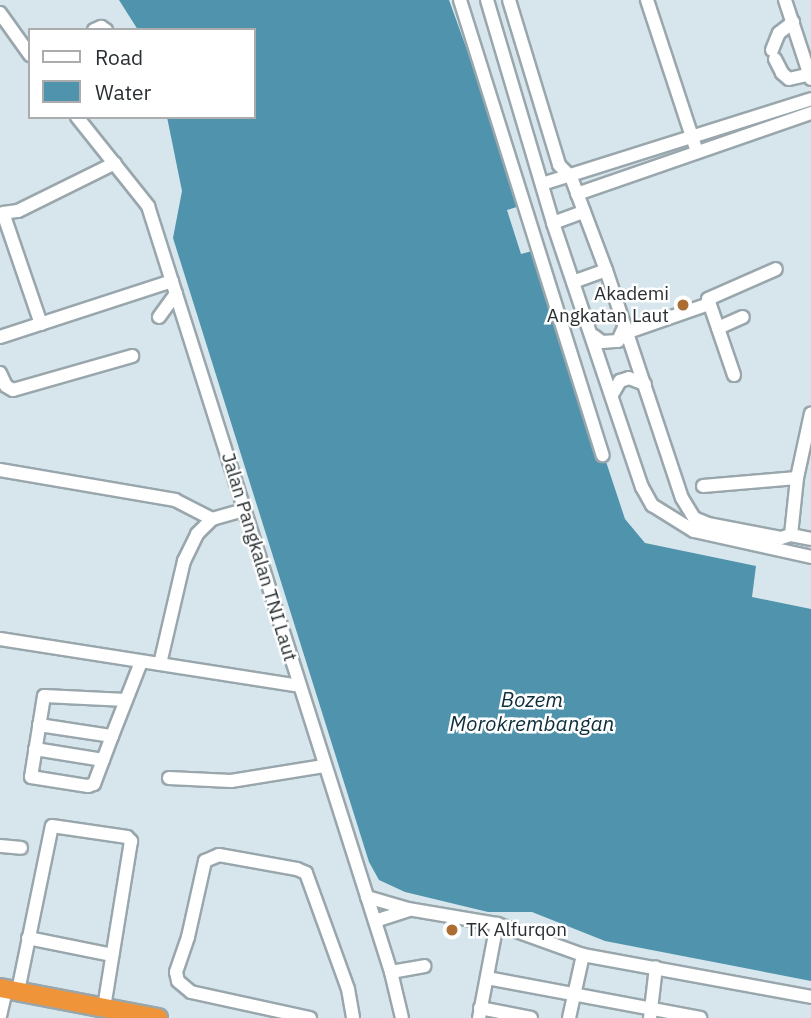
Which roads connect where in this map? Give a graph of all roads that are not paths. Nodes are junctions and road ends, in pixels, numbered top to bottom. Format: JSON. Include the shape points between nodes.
{"nodes":[{"id":1,"x":460,"y":0,"type":"edge"},
{"id":2,"x":487,"y":0,"type":"edge"},
{"id":3,"x":509,"y":0,"type":"edge"},
{"id":4,"x":647,"y":0,"type":"edge"},
{"id":5,"x":785,"y":0,"type":"edge"},
{"id":6,"x":1,"y":16,"type":"edge"},
{"id":7,"x":793,"y":22,"type":"junction"},
{"id":8,"x":28,"y":52,"type":"edge"},
{"id":9,"x":811,"y":76,"type":"edge"},
{"id":10,"x":811,"y":99,"type":"edge"},
{"id":11,"x":811,"y":113,"type":"edge"},
{"id":12,"x":79,"y":119,"type":"edge"},
{"id":13,"x":692,"y":139,"type":"junction"},
{"id":14,"x":697,"y":153,"type":"junction"},
{"id":15,"x":115,"y":163,"type":"junction"},
{"id":16,"x":571,"y":177,"type":"junction"},
{"id":17,"x":542,"y":184,"type":"junction"},
{"id":18,"x":578,"y":194,"type":"junction"},
{"id":19,"x":583,"y":212,"type":"junction"},
{"id":20,"x":553,"y":223,"type":"junction"},
{"id":21,"x":776,"y":269,"type":"dead end"},
{"id":22,"x":606,"y":270,"type":"junction"},
{"id":23,"x":573,"y":282,"type":"junction"},
{"id":24,"x":174,"y":288,"type":"junction"},
{"id":25,"x":709,"y":304,"type":"junction"},
{"id":26,"x":159,"y":317,"type":"dead end"},
{"id":27,"x":743,"y":317,"type":"dead end"},
{"id":28,"x":41,"y":324,"type":"junction"},
{"id":29,"x":718,"y":328,"type":"junction"},
{"id":30,"x":626,"y":329,"type":"junction"},
{"id":31,"x":594,"y":335,"type":"junction"},
{"id":32,"x":0,"y":337,"type":"edge"},
{"id":33,"x":132,"y":356,"type":"dead end"},
{"id":34,"x":0,"y":373,"type":"edge"},
{"id":35,"x":734,"y":375,"type":"dead end"},
{"id":36,"x":645,"y":384,"type":"junction"},
{"id":37,"x":613,"y":393,"type":"junction"},
{"id":38,"x":811,"y":413,"type":"edge"},
{"id":39,"x":603,"y":455,"type":"dead end"},
{"id":40,"x":0,"y":470,"type":"edge"},
{"id":41,"x":797,"y":478,"type":"junction"},
{"id":42,"x":704,"y":486,"type":"dead end"},
{"id":43,"x":682,"y":498,"type":"junction"},
{"id":44,"x":244,"y":510,"type":"junction"},
{"id":45,"x":665,"y":516,"type":"junction"},
{"id":46,"x":212,"y":520,"type":"junction"},
{"id":47,"x":811,"y":539,"type":"edge"},
{"id":48,"x":784,"y":541,"type":"junction"},
{"id":49,"x":811,"y":557,"type":"edge"},
{"id":50,"x":0,"y":639,"type":"edge"},
{"id":51,"x":141,"y":662,"type":"junction"},
{"id":52,"x":160,"y":664,"type":"junction"},
{"id":53,"x":299,"y":686,"type":"junction"},
{"id":54,"x":126,"y":701,"type":"junction"},
{"id":55,"x":39,"y":725,"type":"junction"},
{"id":56,"x":113,"y":736,"type":"junction"},
{"id":57,"x":34,"y":749,"type":"junction"},
{"id":58,"x":103,"y":760,"type":"junction"},
{"id":59,"x":324,"y":766,"type":"junction"},
{"id":60,"x":169,"y":778,"type":"dead end"},
{"id":61,"x":0,"y":846,"type":"edge"},
{"id":62,"x":20,"y":848,"type":"dead end"},
{"id":63,"x":367,"y":897,"type":"junction"},
{"id":64,"x":408,"y":909,"type":"junction"},
{"id":65,"x":375,"y":921,"type":"junction"},
{"id":66,"x":497,"y":924,"type":"junction"},
{"id":67,"x":28,"y":938,"type":"junction"},
{"id":68,"x":113,"y":955,"type":"junction"},
{"id":69,"x":583,"y":955,"type":"junction"},
{"id":70,"x":424,"y":966,"type":"dead end"},
{"id":71,"x":656,"y":967,"type":"junction"},
{"id":72,"x":391,"y":972,"type":"junction"},
{"id":73,"x":487,"y":978,"type":"junction"},
{"id":74,"x":8,"y":990,"type":"edge"},
{"id":75,"x":573,"y":993,"type":"junction"},
{"id":76,"x":811,"y":997,"type":"edge"},
{"id":77,"x":99,"y":1011,"type":"edge"},
{"id":78,"x":650,"y":1012,"type":"edge"},
{"id":79,"x":479,"y":1013,"type":"edge"},
{"id":80,"x":0,"y":1016,"type":"edge"},
{"id":81,"x":158,"y":1018,"type":"edge"},
{"id":82,"x":310,"y":1018,"type":"edge"},
{"id":83,"x":353,"y":1018,"type":"edge"},
{"id":84,"x":402,"y":1018,"type":"edge"},
{"id":85,"x":531,"y":1018,"type":"edge"},
{"id":86,"x":569,"y":1018,"type":"edge"},
{"id":87,"x":700,"y":1018,"type":"edge"}],
"edges":[{"from":1,"to":39,"type":"street"},
{"from":2,"to":17,"type":"street"},
{"from":3,"to":16,"type":"street","via":[[559,165]]},
{"from":4,"to":13,"type":"street"},
{"from":5,"to":7,"type":"street"},
{"from":6,"to":8,"type":"street"},
{"from":7,"to":9,"type":"street"},
{"from":7,"to":9,"type":"street","via":[[779,33],[774,55],[789,79]]},
{"from":10,"to":13,"type":"street"},
{"from":11,"to":14,"type":"street"},
{"from":12,"to":15,"type":"street","name":"Jalan Pangkalan TNI Laut"},
{"from":13,"to":14,"type":"street"},
{"from":13,"to":16,"type":"street"},
{"from":14,"to":18,"type":"street"},
{"from":15,"to":24,"type":"street","name":"Jalan Pangkalan TNI Laut","via":[[149,206]]},
{"from":15,"to":28,"type":"street","via":[[18,211],[3,213]]},
{"from":16,"to":17,"type":"street"},
{"from":16,"to":18,"type":"street"},
{"from":17,"to":20,"type":"street"},
{"from":18,"to":19,"type":"street"},
{"from":19,"to":20,"type":"street"},
{"from":19,"to":22,"type":"street"},
{"from":20,"to":23,"type":"street"},
{"from":21,"to":25,"type":"street","via":[[708,299]]},
{"from":22,"to":23,"type":"street"},
{"from":22,"to":30,"type":"street"},
{"from":23,"to":31,"type":"street"},
{"from":24,"to":26,"type":"street"},
{"from":24,"to":28,"type":"street"},
{"from":24,"to":44,"type":"street","name":"Jalan Pangkalan TNI Laut"},
{"from":25,"to":29,"type":"street"},
{"from":25,"to":30,"type":"street"},
{"from":27,"to":29,"type":"street"},
{"from":28,"to":32,"type":"street"},
{"from":29,"to":35,"type":"street"},
{"from":30,"to":31,"type":"street","via":[[618,341],[601,342]]},
{"from":30,"to":36,"type":"street"},
{"from":31,"to":37,"type":"street"},
{"from":33,"to":34,"type":"street","via":[[13,390]]},
{"from":36,"to":37,"type":"street","via":[[629,378],[620,381]]},
{"from":36,"to":43,"type":"street"},
{"from":37,"to":45,"type":"street","via":[[642,487]]},
{"from":38,"to":41,"type":"street"},
{"from":40,"to":46,"type":"street","via":[[175,500]]},
{"from":41,"to":42,"type":"street"},
{"from":41,"to":48,"type":"street"},
{"from":43,"to":45,"type":"street","via":[[682,507]]},
{"from":43,"to":48,"type":"street","via":[[694,518],[708,524]]},
{"from":44,"to":46,"type":"street"},
{"from":44,"to":53,"type":"street","name":"Jalan Pangkalan TNI Laut"},
{"from":45,"to":48,"type":"street","via":[[694,531]]},
{"from":46,"to":52,"type":"street","via":[[197,534],[184,561]]},
{"from":47,"to":48,"type":"street"},
{"from":48,"to":49,"type":"street"},
{"from":50,"to":51,"type":"street"},
{"from":51,"to":52,"type":"street"},
{"from":51,"to":54,"type":"street"},
{"from":52,"to":53,"type":"street"},
{"from":53,"to":59,"type":"street","name":"Jalan Pangkalan TNI Laut"},
{"from":54,"to":55,"type":"street","via":[[47,694],[41,701]]},
{"from":54,"to":56,"type":"street"},
{"from":55,"to":56,"type":"street"},
{"from":55,"to":57,"type":"street"},
{"from":56,"to":58,"type":"street"},
{"from":57,"to":58,"type":"street"},
{"from":57,"to":58,"type":"street","via":[[30,774],[34,779],[91,786]]},
{"from":59,"to":60,"type":"street","via":[[230,781]]},
{"from":59,"to":63,"type":"street","name":"Jalan Pangkalan TNI Laut"},
{"from":61,"to":62,"type":"street"},
{"from":63,"to":64,"type":"street"},
{"from":63,"to":65,"type":"street","name":"Jalan Pangkalan TNI Laut"},
{"from":64,"to":65,"type":"street"},
{"from":64,"to":66,"type":"street"},
{"from":65,"to":72,"type":"street","name":"Jalan Pangkalan TNI Laut"},
{"from":66,"to":69,"type":"street"},
{"from":66,"to":73,"type":"street"},
{"from":67,"to":68,"type":"street"},
{"from":67,"to":68,"type":"street","via":[[52,826],[127,836],[131,841]]},
{"from":67,"to":74,"type":"street"},
{"from":68,"to":77,"type":"street"},
{"from":69,"to":71,"type":"street"},
{"from":69,"to":75,"type":"street"},
{"from":70,"to":72,"type":"street"},
{"from":71,"to":76,"type":"street"},
{"from":71,"to":78,"type":"street"},
{"from":72,"to":84,"type":"street","name":"Jalan Pangkalan TNI Laut"},
{"from":73,"to":75,"type":"street"},
{"from":73,"to":79,"type":"street"},
{"from":74,"to":77,"type":"highway"},
{"from":74,"to":80,"type":"street"},
{"from":75,"to":78,"type":"street"},
{"from":75,"to":86,"type":"street"},
{"from":77,"to":81,"type":"highway"},
{"from":78,"to":87,"type":"street"},
{"from":79,"to":85,"type":"street"},
{"from":82,"to":83,"type":"street","via":[[191,992],[178,981],[176,972],[205,861],[219,855],[306,873],[348,989]]}]}
